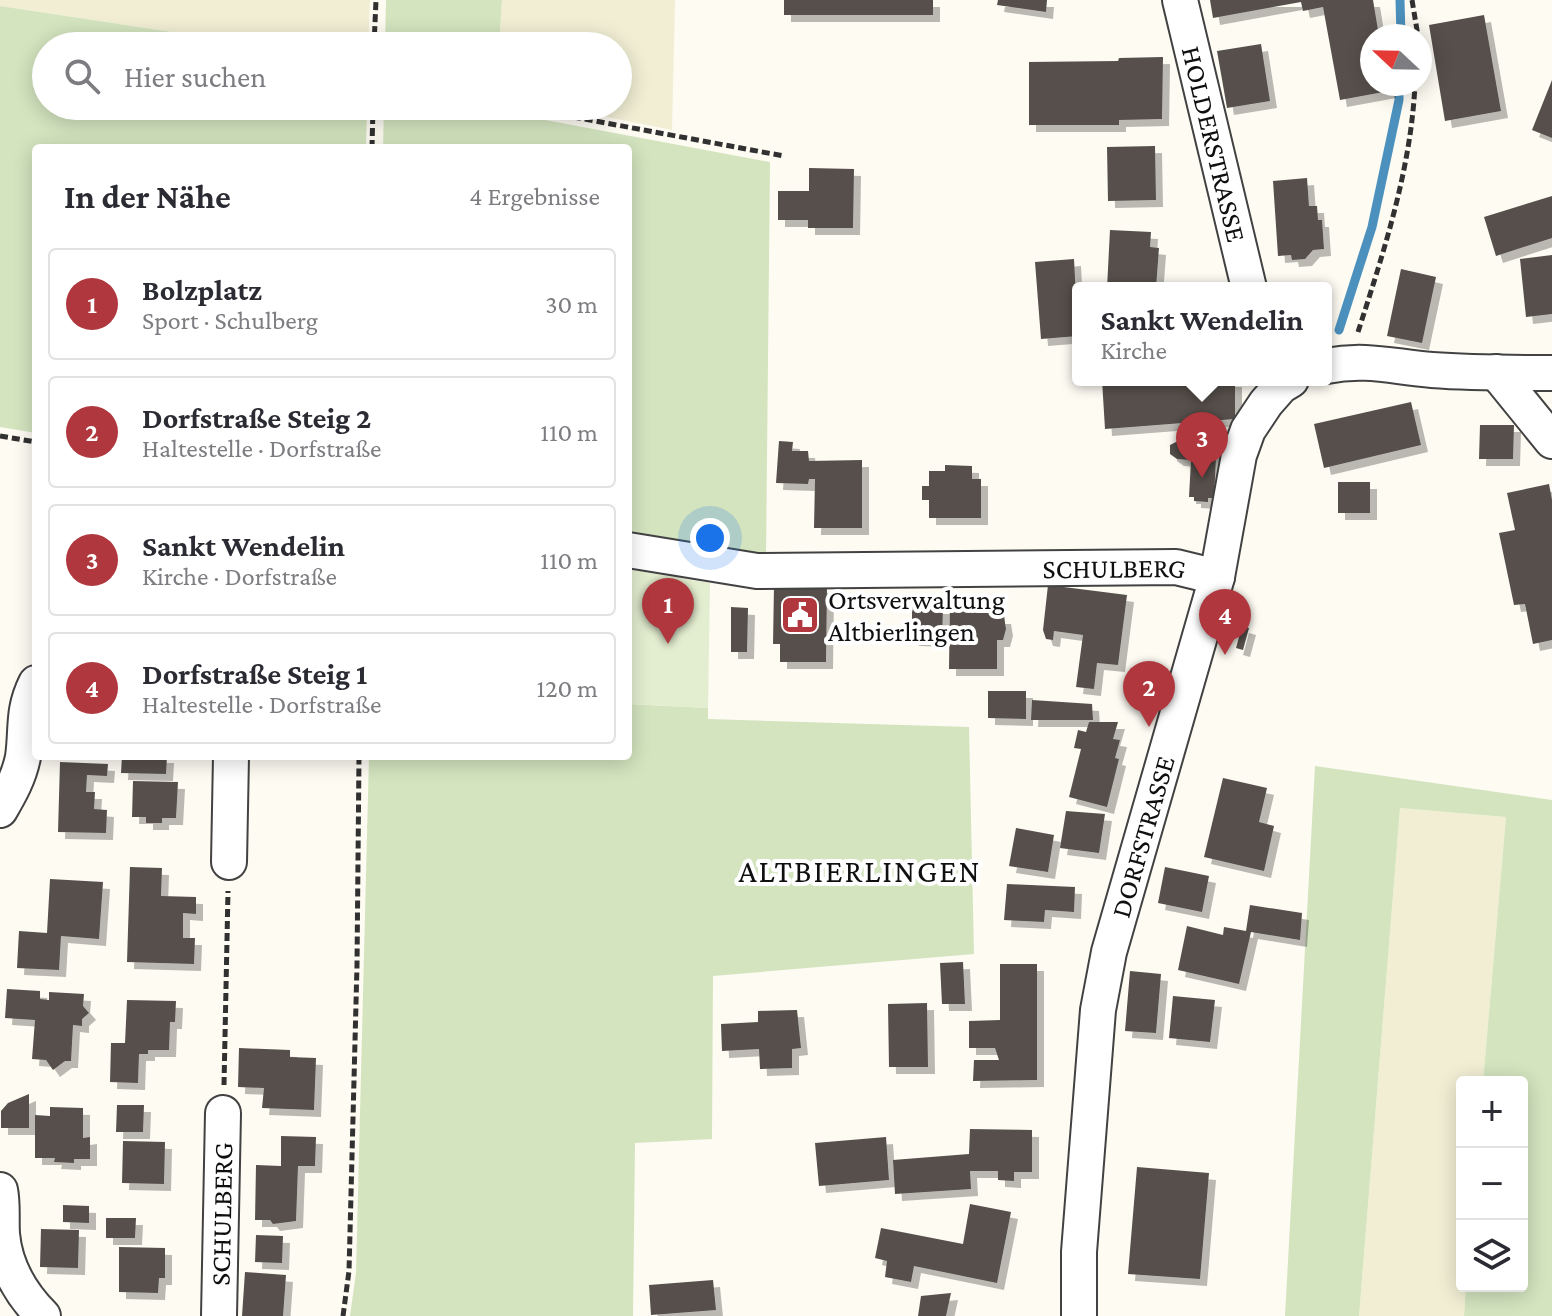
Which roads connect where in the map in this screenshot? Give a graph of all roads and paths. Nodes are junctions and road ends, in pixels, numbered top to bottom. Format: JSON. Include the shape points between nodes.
{"nodes":[{"id":1,"x":376,"y":0,"type":"edge"},
{"id":2,"x":1180,"y":0,"type":"edge"},
{"id":3,"x":1412,"y":0,"type":"edge"},
{"id":4,"x":1416,"y":24,"type":"edge"},
{"id":5,"x":375,"y":32,"type":"edge"},
{"id":6,"x":1415,"y":96,"type":"edge"},
{"id":7,"x":373,"y":120,"type":"edge"},
{"id":8,"x":590,"y":120,"type":"edge"},
{"id":9,"x":372,"y":144,"type":"edge"},
{"id":10,"x":784,"y":156,"type":"dead end"},
{"id":11,"x":1248,"y":282,"type":"edge"},
{"id":12,"x":1337,"y":363,"type":"edge"},
{"id":13,"x":1496,"y":372,"type":"junction"},
{"id":14,"x":1552,"y":373,"type":"edge"},
{"id":15,"x":1280,"y":386,"type":"edge"},
{"id":16,"x":0,"y":436,"type":"edge"},
{"id":17,"x":32,"y":441,"type":"edge"},
{"id":18,"x":1552,"y":441,"type":"edge"},
{"id":19,"x":632,"y":551,"type":"edge"},
{"id":20,"x":1217,"y":577,"type":"junction"},
{"id":21,"x":32,"y":692,"type":"edge"},
{"id":22,"x":231,"y":760,"type":"edge"},
{"id":23,"x":359,"y":760,"type":"edge"},
{"id":24,"x":0,"y":810,"type":"edge"},
{"id":25,"x":229,"y":862,"type":"joint"},
{"id":26,"x":223,"y":1113,"type":"joint"},
{"id":27,"x":0,"y":1190,"type":"edge"},
{"id":28,"x":43,"y":1316,"type":"edge"},
{"id":29,"x":219,"y":1316,"type":"edge"},
{"id":30,"x":343,"y":1316,"type":"edge"},
{"id":31,"x":1079,"y":1316,"type":"edge"}],
"edges":[{"from":1,"to":5,"type":"path"},
{"from":2,"to":11,"type":"street","name":"HOLDERSTRASSE"},
{"from":3,"to":4,"type":"path"},
{"from":6,"to":12,"type":"path","via":[[1388,239]]},
{"from":7,"to":9,"type":"path"},
{"from":8,"to":10,"type":"path"},
{"from":12,"to":13,"type":"street"},
{"from":13,"to":14,"type":"street"},
{"from":13,"to":18,"type":"street"},
{"from":15,"to":20,"type":"street","name":"DORFSTRASSE","via":[[1243,443]]},
{"from":16,"to":17,"type":"path"},
{"from":19,"to":20,"type":"street","name":"SCHULBERG","via":[[757,571],[1176,567]]},
{"from":20,"to":31,"type":"street","name":"DORFSTRASSE","via":[[1109,952],[1098,1010]]},
{"from":21,"to":24,"type":"street","via":[[23,756],[15,785]]},
{"from":22,"to":25,"type":"street"},
{"from":23,"to":30,"type":"path","via":[[349,1271]]},
{"from":25,"to":26,"type":"path"},
{"from":26,"to":29,"type":"street","name":"SCHULBERG"},
{"from":27,"to":28,"type":"street","via":[[7,1260],[17,1287]]}]}
